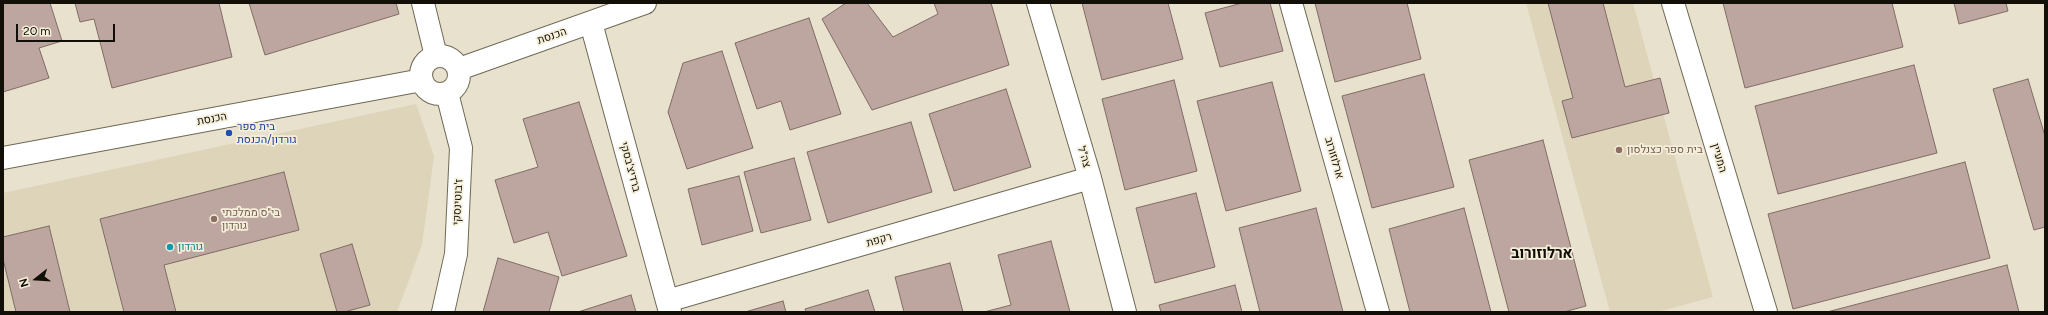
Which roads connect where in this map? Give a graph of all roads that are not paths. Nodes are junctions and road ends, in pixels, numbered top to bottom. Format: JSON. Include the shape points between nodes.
{"nodes":[{"id":1,"x":423,"y":3,"type":"edge"},
{"id":2,"x":645,"y":3,"type":"edge"},
{"id":3,"x":1038,"y":3,"type":"edge"},
{"id":4,"x":1291,"y":3,"type":"edge"},
{"id":5,"x":1673,"y":3,"type":"edge"},
{"id":6,"x":591,"y":23,"type":"junction"},
{"id":7,"x":436,"y":56,"type":"junction"},
{"id":8,"x":459,"y":69,"type":"junction"},
{"id":9,"x":422,"y":80,"type":"junction"},
{"id":10,"x":447,"y":93,"type":"junction"},
{"id":11,"x":3,"y":158,"type":"edge"},
{"id":12,"x":1090,"y":178,"type":"junction"},
{"id":13,"x":669,"y":307,"type":"edge"},
{"id":14,"x":443,"y":312,"type":"edge"},
{"id":15,"x":1125,"y":312,"type":"edge"},
{"id":16,"x":1378,"y":312,"type":"edge"},
{"id":17,"x":1766,"y":312,"type":"edge"}],
"edges":[{"from":1,"to":7,"type":"street"},
{"from":2,"to":6,"type":"street","name":"הכנסת"},
{"from":3,"to":12,"type":"street","name":"צה\"ל"},
{"from":4,"to":16,"type":"street","name":"ארלוזורוב"},
{"from":5,"to":17,"type":"street","name":"המעיין"},
{"from":6,"to":8,"type":"street","name":"הכנסת"},
{"from":6,"to":13,"type":"street","name":"ברדיצ'בסקי"},
{"from":7,"to":8,"type":"street","via":[[448,56]]},
{"from":7,"to":9,"type":"street","via":[[422,68]]},
{"from":8,"to":10,"type":"street","via":[[459,81]]},
{"from":9,"to":10,"type":"street","via":[[434,93]]},
{"from":9,"to":11,"type":"street","name":"הכנסת"},
{"from":10,"to":14,"type":"street","name":"ז'בוטינסקי","via":[[460,148],[456,254]]},
{"from":12,"to":13,"type":"street","name":"רקפת"},
{"from":12,"to":15,"type":"street","name":"צה\"ל"}]}
